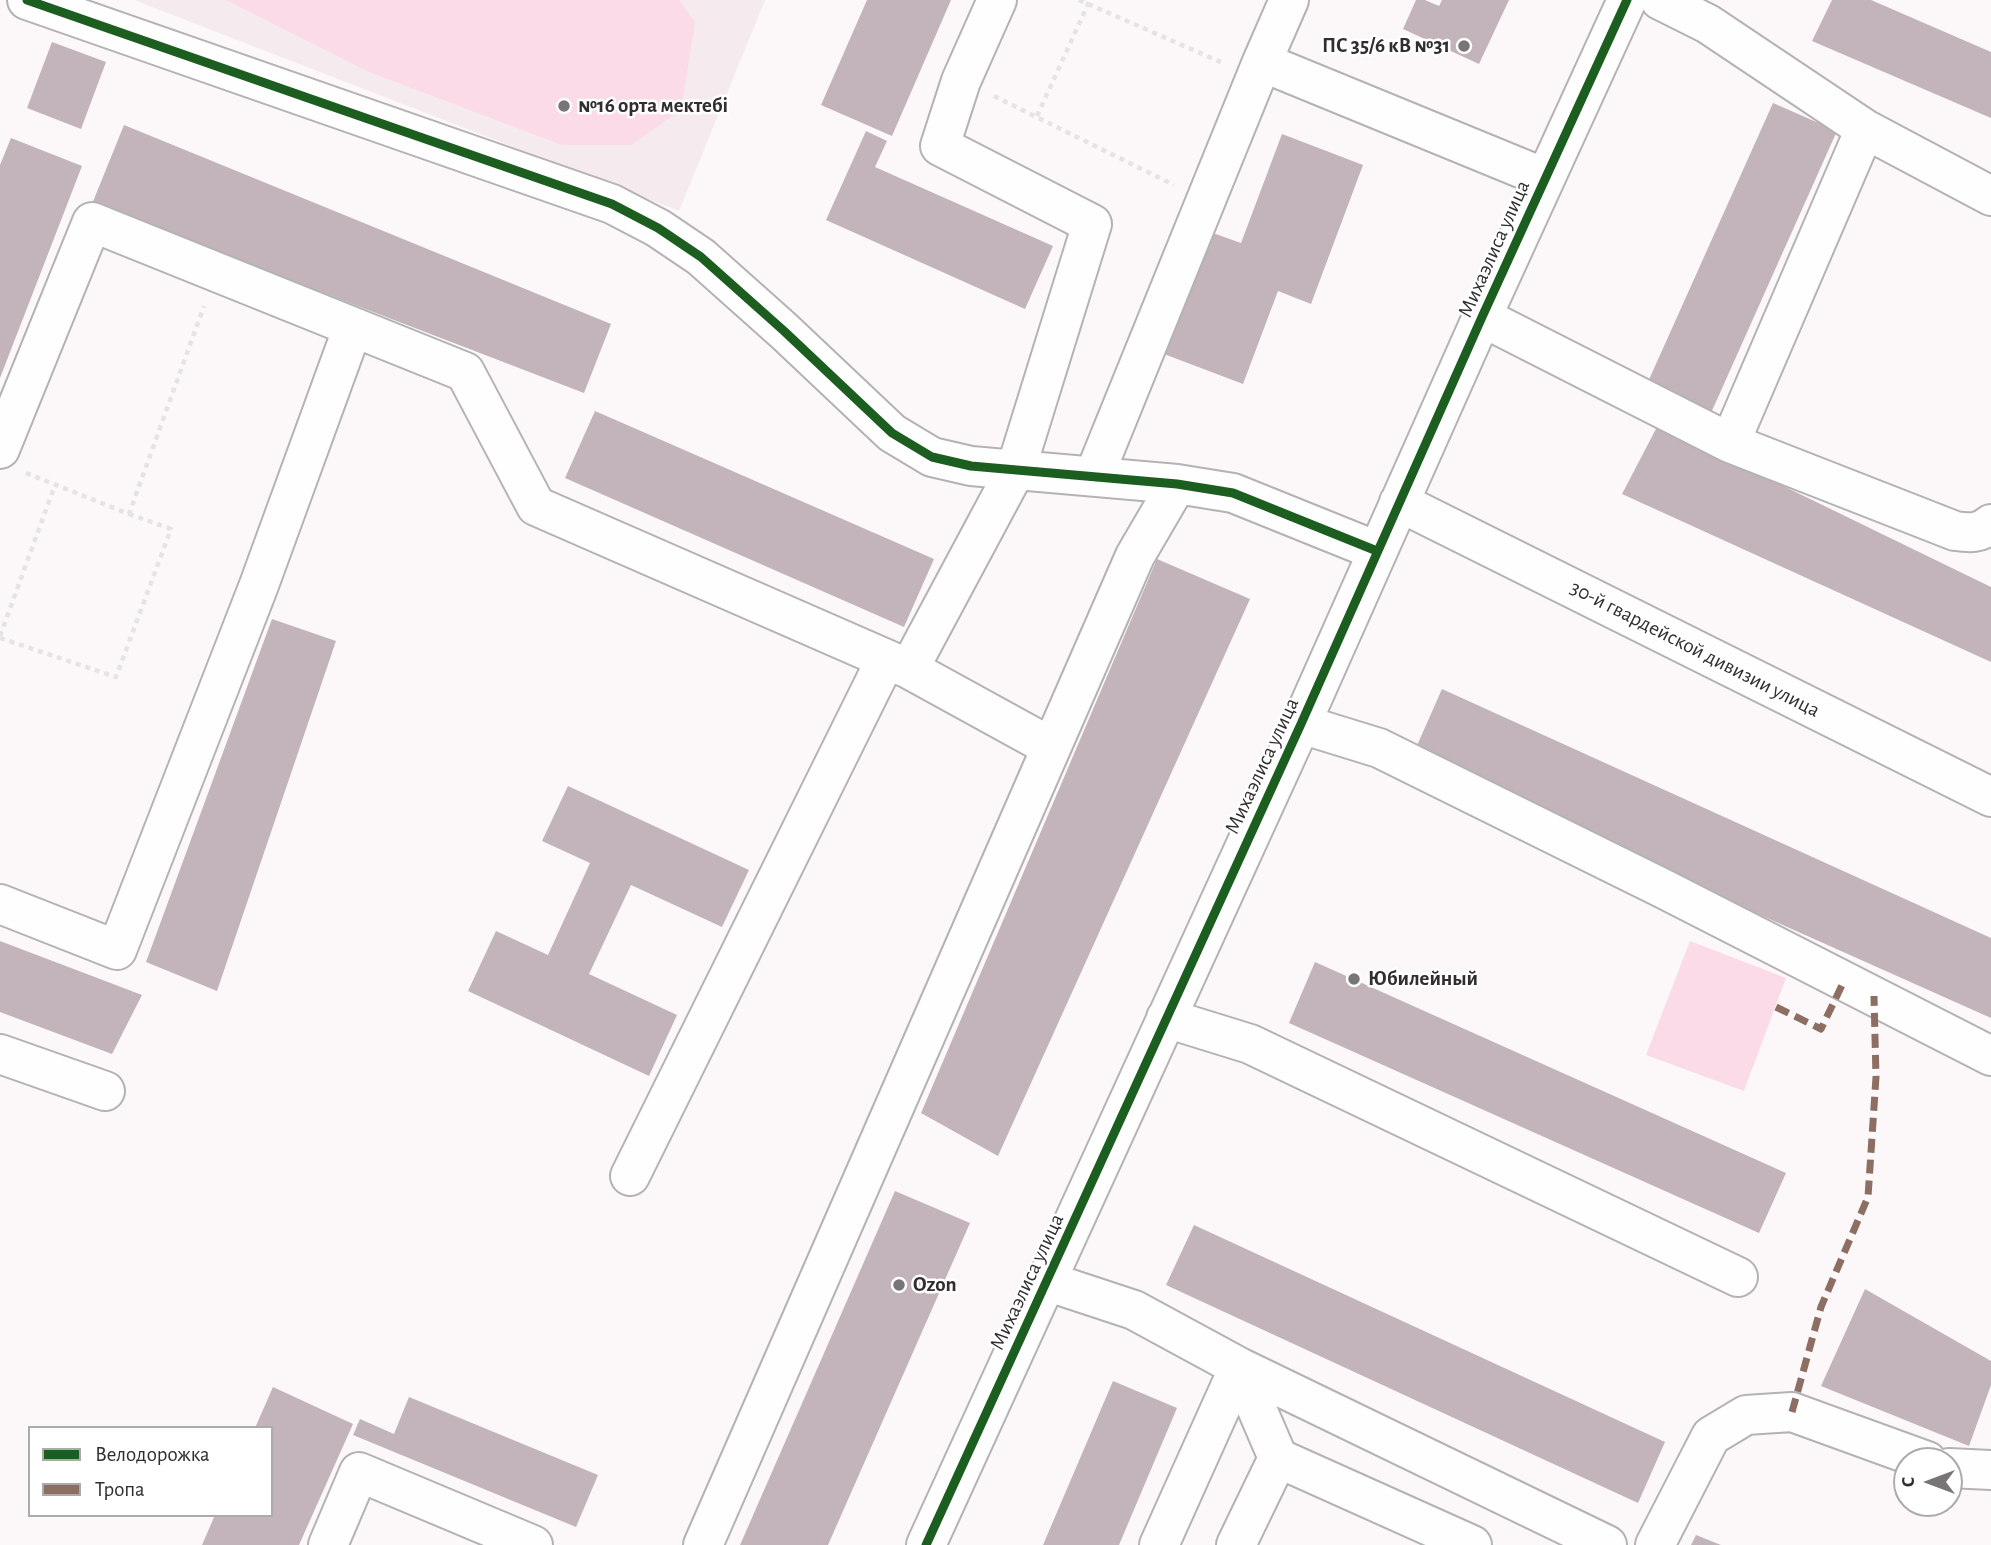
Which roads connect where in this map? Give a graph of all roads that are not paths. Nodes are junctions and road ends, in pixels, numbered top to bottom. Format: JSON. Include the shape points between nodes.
{"nodes":[{"id":1,"x":27,"y":0,"type":"edge"},
{"id":2,"x":997,"y":0,"type":"edge"},
{"id":3,"x":1289,"y":0,"type":"edge"},
{"id":4,"x":1627,"y":0,"type":"edge"},
{"id":5,"x":1660,"y":0,"type":"edge"},
{"id":6,"x":1259,"y":69,"type":"junction"},
{"id":7,"x":1864,"y":129,"type":"junction"},
{"id":8,"x":1545,"y":178,"type":"junction"},
{"id":9,"x":1991,"y":196,"type":"edge"},
{"id":10,"x":1482,"y":317,"type":"junction"},
{"id":11,"x":354,"y":327,"type":"junction"},
{"id":12,"x":1730,"y":443,"type":"junction"},
{"id":13,"x":11,"y":460,"type":"edge"},
{"id":14,"x":1016,"y":469,"type":"junction"},
{"id":15,"x":1094,"y":476,"type":"junction"},
{"id":16,"x":1177,"y":484,"type":"junction"},
{"id":17,"x":1399,"y":502,"type":"junction"},
{"id":18,"x":1991,"y":524,"type":"edge"},
{"id":19,"x":1377,"y":551,"type":"junction"},
{"id":20,"x":897,"y":664,"type":"junction"},
{"id":21,"x":1301,"y":724,"type":"junction"},
{"id":22,"x":1051,"y":747,"type":"junction"},
{"id":23,"x":1991,"y":797,"type":"edge"},
{"id":24,"x":0,"y":904,"type":"edge"},
{"id":25,"x":1166,"y":1018,"type":"junction"},
{"id":26,"x":0,"y":1054,"type":"edge"},
{"id":27,"x":1991,"y":1056,"type":"edge"},
{"id":28,"x":105,"y":1091,"type":"dead end"},
{"id":29,"x":630,"y":1176,"type":"dead end"},
{"id":30,"x":1738,"y":1277,"type":"dead end"},
{"id":31,"x":1046,"y":1281,"type":"junction"},
{"id":32,"x":1239,"y":1367,"type":"junction"},
{"id":33,"x":1893,"y":1449,"type":"edge"},
{"id":34,"x":1278,"y":1458,"type":"junction"},
{"id":35,"x":1963,"y":1469,"type":"edge"},
{"id":36,"x":1991,"y":1470,"type":"edge"},
{"id":37,"x":328,"y":1545,"type":"edge"},
{"id":38,"x":533,"y":1545,"type":"edge"},
{"id":39,"x":703,"y":1545,"type":"edge"},
{"id":40,"x":926,"y":1545,"type":"edge"},
{"id":41,"x":1159,"y":1545,"type":"edge"},
{"id":42,"x":1236,"y":1545,"type":"edge"},
{"id":43,"x":1472,"y":1545,"type":"edge"},
{"id":44,"x":1606,"y":1545,"type":"edge"},
{"id":45,"x":1656,"y":1545,"type":"edge"}],
"edges":[{"from":1,"to":14,"type":"street","via":[[612,205],[701,257],[892,433],[932,457]]},
{"from":2,"to":14,"type":"street","via":[[961,81],[940,146],[1092,224]]},
{"from":3,"to":6,"type":"street"},
{"from":4,"to":8,"type":"street","name":"Михаэлиса улица"},
{"from":5,"to":7,"type":"street","via":[[1708,24]]},
{"from":6,"to":8,"type":"street"},
{"from":6,"to":15,"type":"street"},
{"from":7,"to":9,"type":"street"},
{"from":7,"to":12,"type":"street"},
{"from":8,"to":10,"type":"street","name":"Михаэлиса улица"},
{"from":10,"to":12,"type":"street"},
{"from":10,"to":17,"type":"street","name":"Михаэлиса улица"},
{"from":11,"to":13,"type":"street","via":[[92,222]]},
{"from":11,"to":20,"type":"street","via":[[465,372],[536,506]]},
{"from":11,"to":24,"type":"street","via":[[117,950]]},
{"from":12,"to":18,"type":"street","via":[[1955,531],[1971,534]]},
{"from":14,"to":15,"type":"street"},
{"from":14,"to":20,"type":"street"},
{"from":15,"to":16,"type":"street"},
{"from":16,"to":19,"type":"street","via":[[1233,493]]},
{"from":16,"to":22,"type":"street","via":[[1135,556]]},
{"from":17,"to":19,"type":"street","name":"Михаэлиса улица"},
{"from":17,"to":23,"type":"street","name":"30-й гвардейской дивизии улица"},
{"from":19,"to":21,"type":"street","name":"Михаэлиса улица"},
{"from":20,"to":22,"type":"street"},
{"from":20,"to":29,"type":"street"},
{"from":21,"to":25,"type":"street","name":"Михаэлиса улица"},
{"from":21,"to":27,"type":"street","via":[[1379,748]]},
{"from":22,"to":39,"type":"street"},
{"from":25,"to":30,"type":"street","via":[[1250,1044]]},
{"from":25,"to":31,"type":"street","name":"Михаэлиса улица"},
{"from":26,"to":28,"type":"street"},
{"from":31,"to":32,"type":"street","via":[[1134,1310]]},
{"from":31,"to":40,"type":"street","name":"Михаэлиса улица"},
{"from":32,"to":34,"type":"street"},
{"from":32,"to":41,"type":"street"},
{"from":32,"to":44,"type":"street"},
{"from":33,"to":45,"type":"street","via":[[1792,1412],[1746,1415],[1711,1436]]},
{"from":34,"to":42,"type":"street"},
{"from":34,"to":43,"type":"street"},
{"from":35,"to":36,"type":"street"},
{"from":37,"to":38,"type":"street","via":[[359,1472]]}]}
